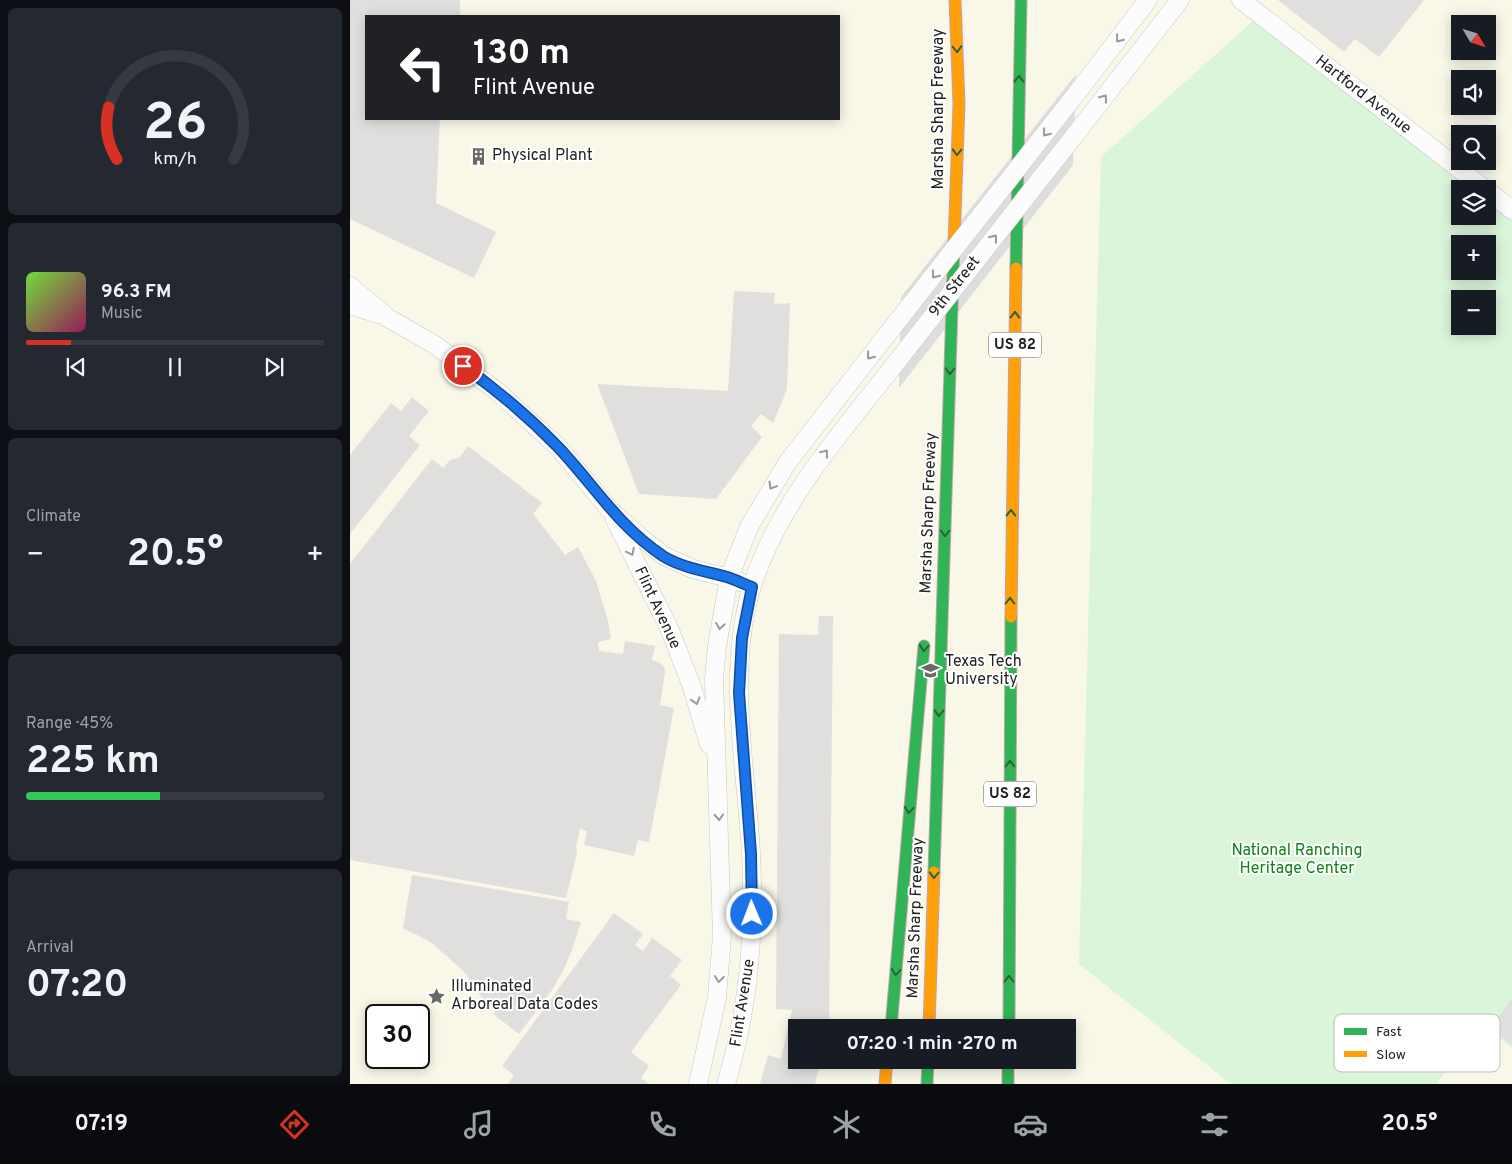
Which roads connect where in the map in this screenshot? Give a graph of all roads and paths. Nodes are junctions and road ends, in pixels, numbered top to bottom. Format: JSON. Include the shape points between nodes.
{"nodes":[{"id":1,"x":955,"y":0,"type":"edge"},
{"id":2,"x":1021,"y":0,"type":"edge"},
{"id":3,"x":1148,"y":0,"type":"edge"},
{"id":4,"x":1180,"y":0,"type":"edge"},
{"id":5,"x":1241,"y":0,"type":"edge"},
{"id":6,"x":1473,"y":180,"type":"edge"},
{"id":7,"x":1496,"y":198,"type":"edge"},
{"id":8,"x":1512,"y":210,"type":"edge"},
{"id":9,"x":350,"y":286,"type":"edge"},
{"id":10,"x":350,"y":305,"type":"edge"},
{"id":11,"x":388,"y":318,"type":"junction"},
{"id":12,"x":952,"y":322,"type":"junction"},
{"id":13,"x":940,"y":358,"type":"dead end"},
{"id":14,"x":609,"y":508,"type":"junction"},
{"id":15,"x":729,"y":578,"type":"junction"},
{"id":16,"x":752,"y":587,"type":"junction"},
{"id":17,"x":925,"y":637,"type":"dead end"},
{"id":18,"x":717,"y":768,"type":"junction"},
{"id":19,"x":891,"y":1019,"type":"edge"},
{"id":20,"x":929,"y":1019,"type":"edge"},
{"id":21,"x":1008,"y":1019,"type":"edge"},
{"id":22,"x":887,"y":1069,"type":"edge"},
{"id":23,"x":928,"y":1069,"type":"edge"},
{"id":24,"x":1008,"y":1069,"type":"edge"},
{"id":25,"x":698,"y":1084,"type":"edge"},
{"id":26,"x":726,"y":1084,"type":"edge"},
{"id":27,"x":885,"y":1084,"type":"edge"},
{"id":28,"x":927,"y":1084,"type":"edge"},
{"id":29,"x":1008,"y":1084,"type":"edge"}],
"edges":[{"from":1,"to":12,"type":"highway","name":"Marsha Sharp Freeway","one_way":true,"via":[[959,104]]},
{"from":21,"to":2,"type":"highway","number":"US 82","one_way":true,"via":[[1010,571]]},
{"from":3,"to":15,"type":"street","name":"9th Street","one_way":true,"bridge":true,"via":[[782,470],[749,527]]},
{"from":16,"to":4,"type":"street","name":"9th Street","one_way":true,"bridge":true,"via":[[768,544],[793,497]]},
{"from":5,"to":6,"type":"street","name":"Hartford Avenue"},
{"from":7,"to":8,"type":"street","name":"Hartford Avenue"},
{"from":9,"to":11,"type":"street","name":"Flint Avenue"},
{"from":10,"to":11,"type":"street","name":"Flint Avenue"},
{"from":11,"to":14,"type":"street","name":"Flint Avenue","via":[[434,345],[498,391],[558,447]]},
{"from":12,"to":13,"type":"highway"},
{"from":12,"to":20,"type":"highway","name":"Marsha Sharp Freeway","one_way":true},
{"from":14,"to":15,"type":"street","name":"Flint Avenue","via":[[664,556],[693,569]]},
{"from":14,"to":18,"type":"street","name":"Flint Avenue","one_way":true,"via":[[669,628],[691,684]]},
{"from":15,"to":16,"type":"street","name":"Flint Avenue"},
{"from":15,"to":18,"type":"street","name":"Flint Avenue","one_way":true,"via":[[714,679]]},
{"from":16,"to":26,"type":"street","name":"Flint Avenue","via":[[742,638],[739,693],[751,854],[751,946],[745,1005]]},
{"from":17,"to":19,"type":"highway","one_way":true},
{"from":18,"to":25,"type":"street","name":"Flint Avenue","one_way":true,"via":[[722,945],[717,997]]},
{"from":22,"to":27,"type":"highway"},
{"from":23,"to":28,"type":"highway"},
{"from":24,"to":29,"type":"highway"}]}
